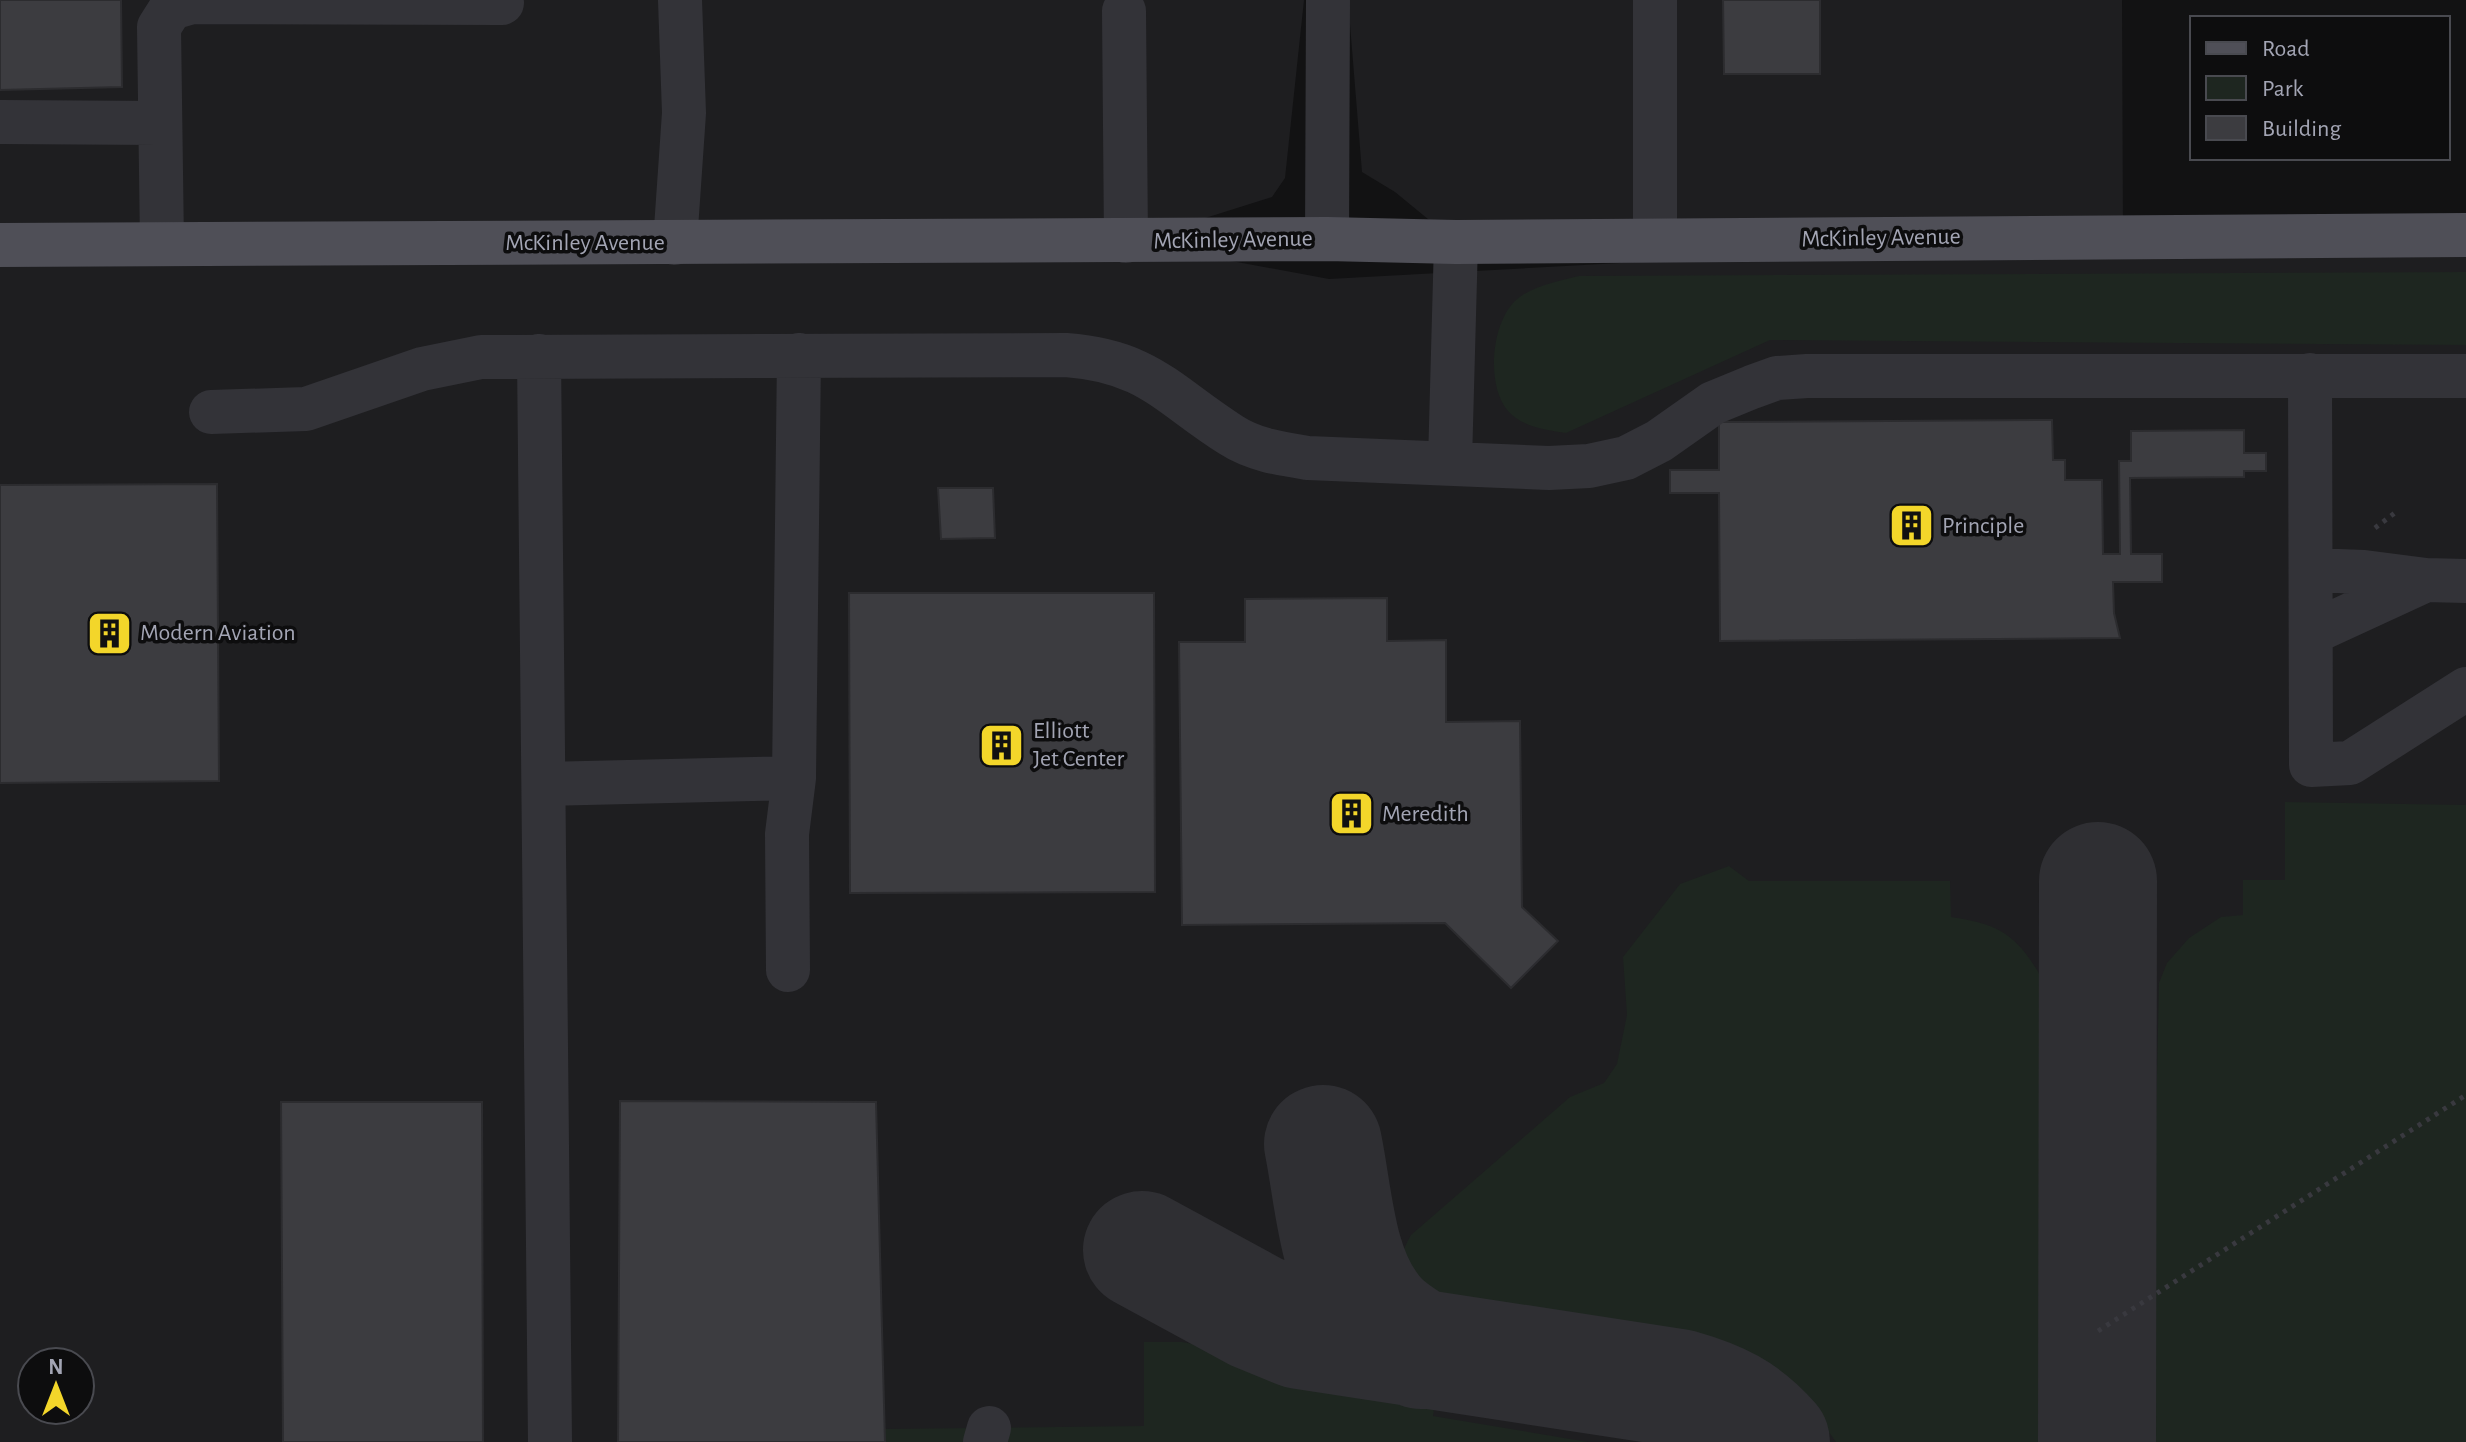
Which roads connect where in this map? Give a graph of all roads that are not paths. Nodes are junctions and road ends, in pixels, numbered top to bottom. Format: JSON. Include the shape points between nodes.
{"nodes":[{"id":1,"x":680,"y":0,"type":"edge"},
{"id":2,"x":1328,"y":0,"type":"edge"},
{"id":3,"x":1655,"y":0,"type":"edge"},
{"id":4,"x":502,"y":3,"type":"dead end"},
{"id":5,"x":1124,"y":11,"type":"dead end"},
{"id":6,"x":0,"y":122,"type":"edge"},
{"id":7,"x":159,"y":123,"type":"junction"},
{"id":8,"x":2466,"y":235,"type":"edge"},
{"id":9,"x":1327,"y":239,"type":"junction"},
{"id":10,"x":1655,"y":240,"type":"junction"},
{"id":11,"x":1126,"y":241,"type":"junction"},
{"id":12,"x":1456,"y":242,"type":"junction"},
{"id":13,"x":675,"y":243,"type":"junction"},
{"id":14,"x":162,"y":244,"type":"junction"},
{"id":15,"x":0,"y":245,"type":"edge"},
{"id":16,"x":799,"y":355,"type":"junction"},
{"id":17,"x":539,"y":356,"type":"junction"},
{"id":18,"x":2310,"y":375,"type":"junction"},
{"id":19,"x":2466,"y":376,"type":"edge"},
{"id":20,"x":211,"y":412,"type":"dead end"},
{"id":21,"x":1450,"y":462,"type":"junction"},
{"id":22,"x":2311,"y":570,"type":"junction"},
{"id":23,"x":2446,"y":580,"type":"edge"},
{"id":24,"x":2311,"y":633,"type":"junction"},
{"id":25,"x":2466,"y":689,"type":"edge"},
{"id":26,"x":794,"y":778,"type":"junction"},
{"id":27,"x":544,"y":784,"type":"junction"},
{"id":28,"x":788,"y":970,"type":"dead end"},
{"id":29,"x":550,"y":1442,"type":"edge"}],
"edges":[{"from":1,"to":13,"type":"street","via":[[684,113]]},
{"from":2,"to":9,"type":"street"},
{"from":3,"to":10,"type":"street"},
{"from":4,"to":7,"type":"street","via":[[192,2],[171,8],[159,27]]},
{"from":5,"to":11,"type":"street"},
{"from":6,"to":7,"type":"street"},
{"from":7,"to":14,"type":"street"},
{"from":8,"to":10,"type":"main road","name":"McKinley Avenue"},
{"from":9,"to":11,"type":"main road","name":"McKinley Avenue"},
{"from":9,"to":12,"type":"main road","name":"McKinley Avenue"},
{"from":10,"to":12,"type":"main road","name":"McKinley Avenue"},
{"from":11,"to":13,"type":"main road","name":"McKinley Avenue"},
{"from":12,"to":21,"type":"street"},
{"from":13,"to":14,"type":"main road","name":"McKinley Avenue"},
{"from":14,"to":15,"type":"main road","name":"McKinley Avenue"},
{"from":16,"to":17,"type":"street"},
{"from":16,"to":21,"type":"street","via":[[1100,357],[1138,370],[1233,436],[1270,452]]},
{"from":16,"to":26,"type":"street"},
{"from":17,"to":20,"type":"street","via":[[481,357],[422,369],[306,409]]},
{"from":17,"to":27,"type":"street"},
{"from":18,"to":19,"type":"street"},
{"from":18,"to":21,"type":"street","via":[[1777,378],[1713,403],[1626,458],[1549,468]]},
{"from":18,"to":22,"type":"street"},
{"from":22,"to":23,"type":"street"},
{"from":22,"to":24,"type":"street"},
{"from":23,"to":24,"type":"street"},
{"from":24,"to":25,"type":"street","via":[[2311,765],[2350,763]]},
{"from":26,"to":27,"type":"street"},
{"from":26,"to":28,"type":"street","via":[[787,834]]},
{"from":27,"to":29,"type":"street"}]}
